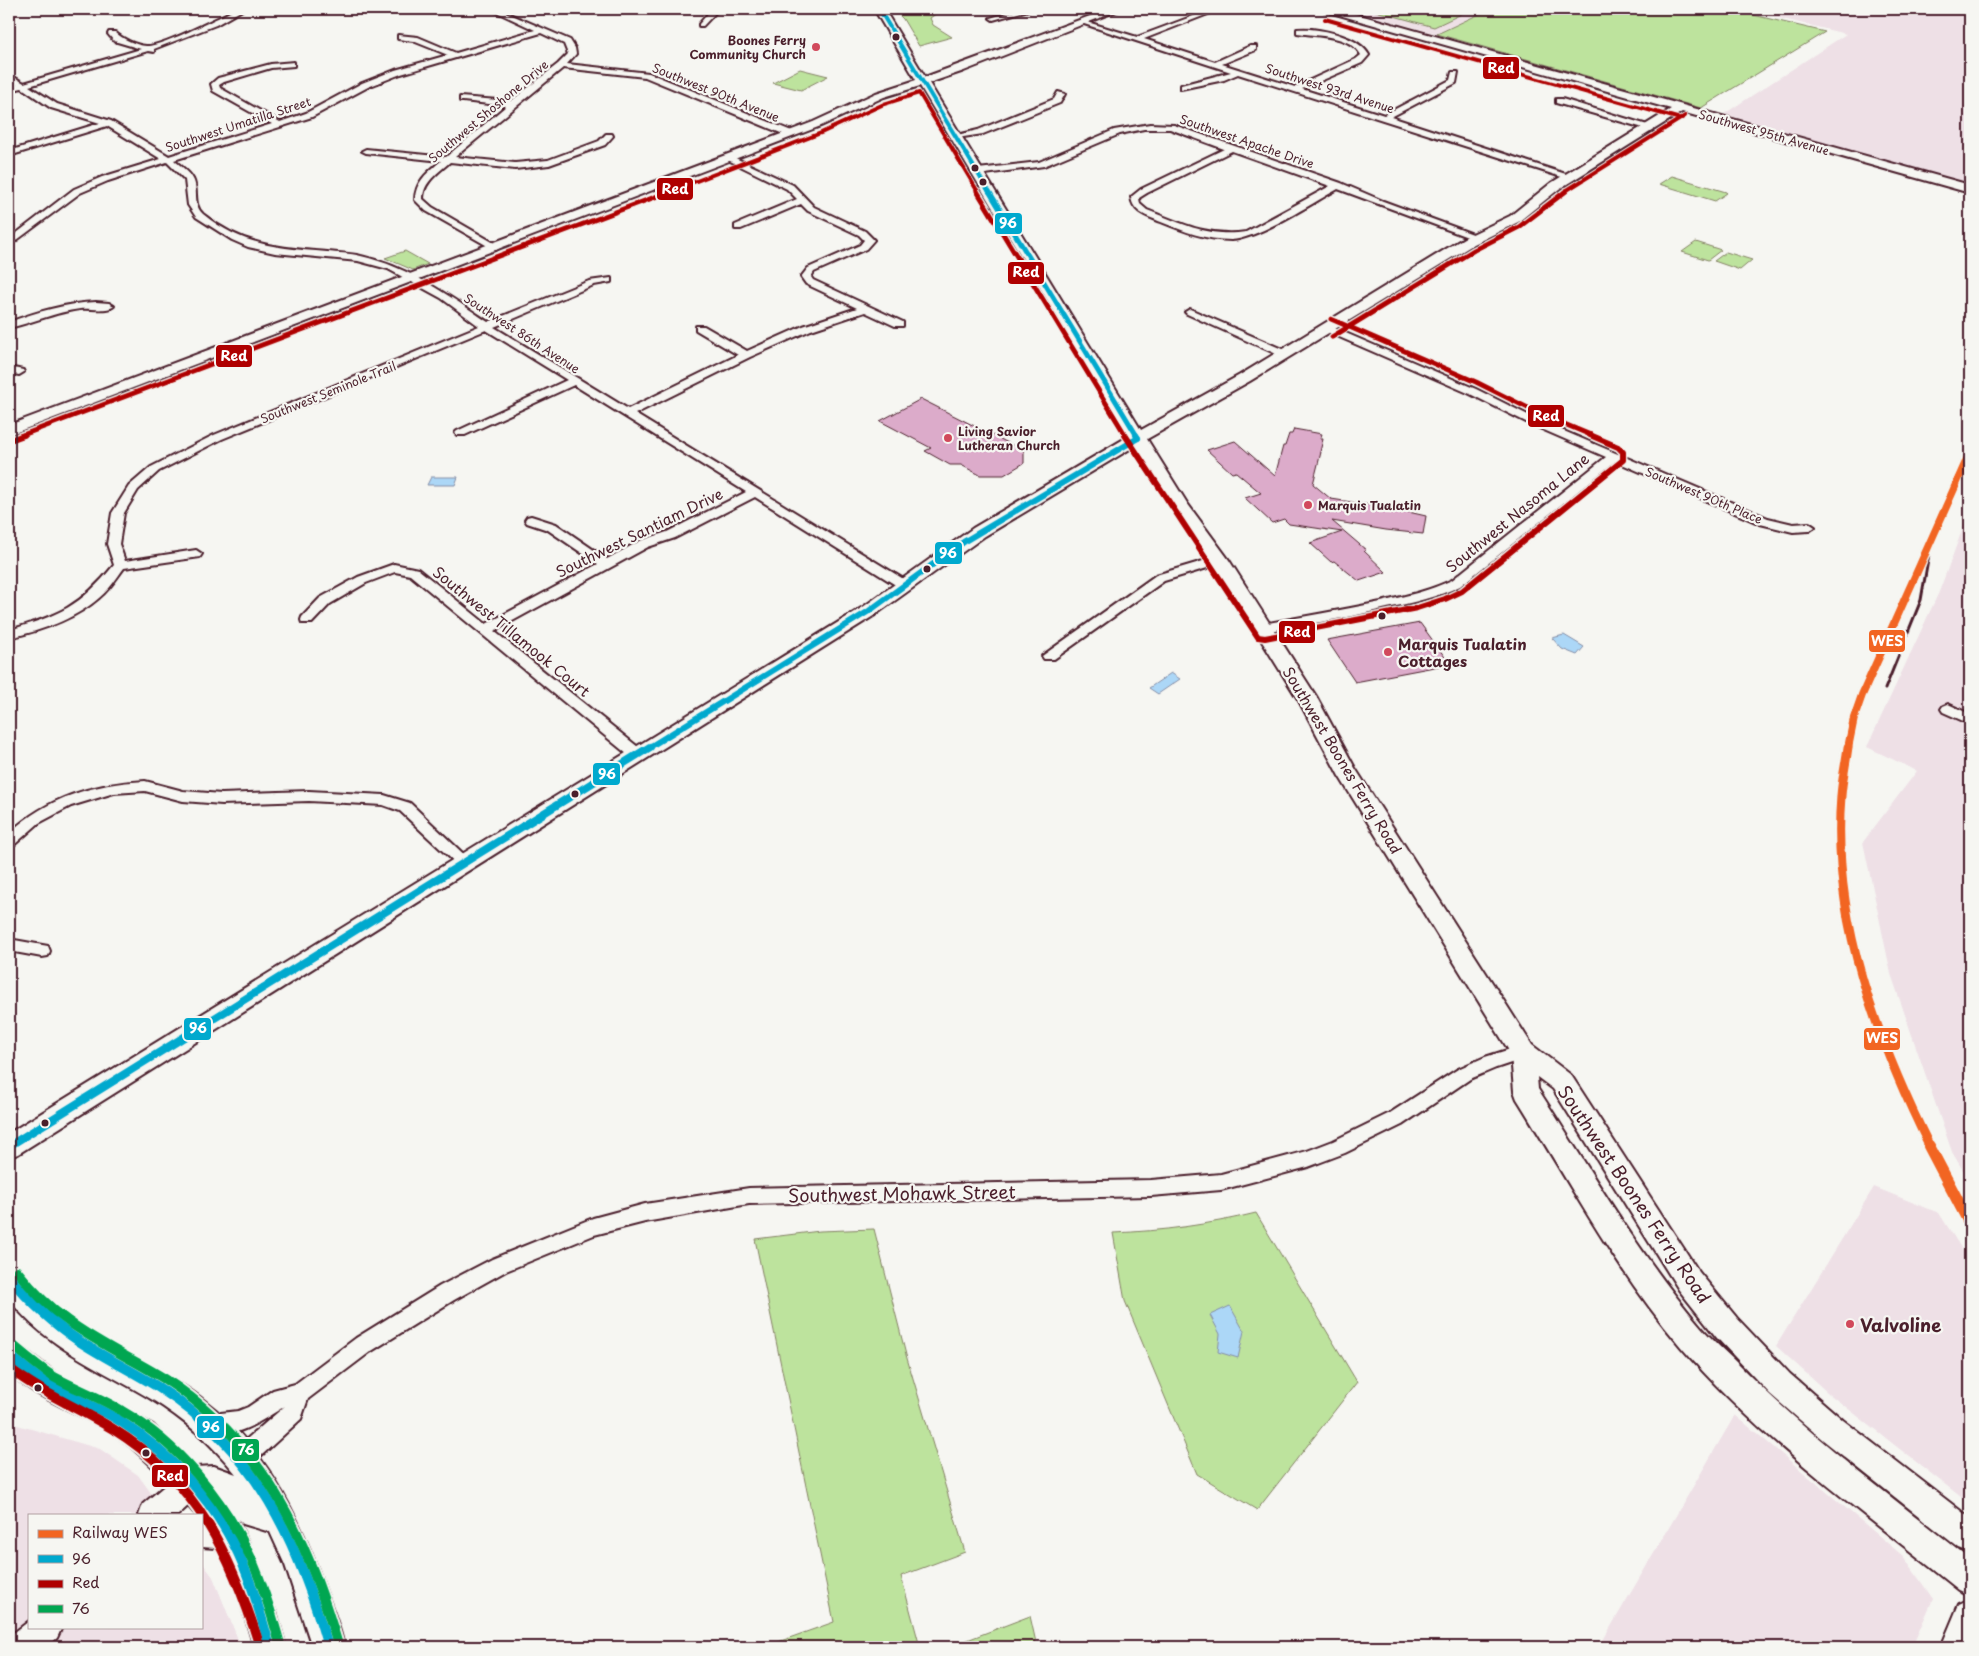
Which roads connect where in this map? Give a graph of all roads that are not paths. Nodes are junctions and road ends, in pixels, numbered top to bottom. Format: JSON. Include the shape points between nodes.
{"nodes":[{"id":1,"x":241,"y":9,"type":"edge"},
{"id":2,"x":493,"y":9,"type":"edge"},
{"id":3,"x":716,"y":9,"type":"edge"},
{"id":4,"x":879,"y":9,"type":"edge"},
{"id":5,"x":1029,"y":9,"type":"edge"},
{"id":6,"x":1117,"y":9,"type":"edge"},
{"id":7,"x":1218,"y":9,"type":"edge"},
{"id":8,"x":1328,"y":9,"type":"edge"},
{"id":9,"x":993,"y":18,"type":"dead end"},
{"id":10,"x":1082,"y":22,"type":"junction"},
{"id":11,"x":701,"y":25,"type":"dead end"},
{"id":12,"x":542,"y":30,"type":"junction"},
{"id":13,"x":1300,"y":31,"type":"dead end"},
{"id":14,"x":112,"y":34,"type":"dead end"},
{"id":15,"x":401,"y":37,"type":"dead end"},
{"id":16,"x":1139,"y":39,"type":"junction"},
{"id":17,"x":1253,"y":48,"type":"dead end"},
{"id":18,"x":151,"y":50,"type":"junction"},
{"id":19,"x":454,"y":56,"type":"junction"},
{"id":20,"x":291,"y":64,"type":"dead end"},
{"id":21,"x":1216,"y":64,"type":"junction"},
{"id":22,"x":562,"y":66,"type":"junction"},
{"id":23,"x":1239,"y":71,"type":"junction"},
{"id":24,"x":1455,"y":74,"type":"dead end"},
{"id":25,"x":9,"y":76,"type":"edge"},
{"id":26,"x":923,"y":81,"type":"junction"},
{"id":27,"x":23,"y":85,"type":"junction"},
{"id":28,"x":1184,"y":87,"type":"dead end"},
{"id":29,"x":9,"y":89,"type":"edge"},
{"id":30,"x":1297,"y":89,"type":"junction"},
{"id":31,"x":1061,"y":94,"type":"dead end"},
{"id":32,"x":463,"y":99,"type":"dead end"},
{"id":33,"x":1559,"y":101,"type":"dead end"},
{"id":34,"x":513,"y":104,"type":"junction"},
{"id":35,"x":1680,"y":108,"type":"junction"},
{"id":36,"x":1384,"y":118,"type":"junction"},
{"id":37,"x":108,"y":123,"type":"junction"},
{"id":38,"x":280,"y":125,"type":"junction"},
{"id":39,"x":1650,"y":127,"type":"junction"},
{"id":40,"x":791,"y":134,"type":"junction"},
{"id":41,"x":609,"y":136,"type":"dead end"},
{"id":42,"x":957,"y":136,"type":"junction"},
{"id":43,"x":1232,"y":148,"type":"junction"},
{"id":44,"x":366,"y":152,"type":"dead end"},
{"id":45,"x":9,"y":154,"type":"edge"},
{"id":46,"x":728,"y":158,"type":"junction"},
{"id":47,"x":168,"y":159,"type":"junction"},
{"id":48,"x":446,"y":160,"type":"junction"},
{"id":49,"x":978,"y":172,"type":"junction"},
{"id":50,"x":1570,"y":177,"type":"junction"},
{"id":51,"x":1338,"y":185,"type":"junction"},
{"id":52,"x":1970,"y":189,"type":"edge"},
{"id":53,"x":803,"y":200,"type":"junction"},
{"id":54,"x":738,"y":227,"type":"dead end"},
{"id":55,"x":1476,"y":237,"type":"junction"},
{"id":56,"x":9,"y":244,"type":"edge"},
{"id":57,"x":496,"y":247,"type":"junction"},
{"id":58,"x":414,"y":278,"type":"junction"},
{"id":59,"x":608,"y":280,"type":"dead end"},
{"id":60,"x":109,"y":306,"type":"dead end"},
{"id":61,"x":865,"y":309,"type":"junction"},
{"id":62,"x":1190,"y":312,"type":"dead end"},
{"id":63,"x":899,"y":324,"type":"dead end"},
{"id":64,"x":9,"y":325,"type":"edge"},
{"id":65,"x":486,"y":326,"type":"junction"},
{"id":66,"x":700,"y":328,"type":"dead end"},
{"id":67,"x":1327,"y":328,"type":"junction"},
{"id":68,"x":1285,"y":354,"type":"junction"},
{"id":69,"x":746,"y":355,"type":"junction"},
{"id":70,"x":574,"y":381,"type":"junction"},
{"id":71,"x":626,"y":414,"type":"junction"},
{"id":72,"x":9,"y":430,"type":"edge"},
{"id":73,"x":462,"y":433,"type":"dead end"},
{"id":74,"x":1138,"y":438,"type":"junction"},
{"id":75,"x":1614,"y":456,"type":"junction"},
{"id":76,"x":754,"y":493,"type":"junction"},
{"id":77,"x":531,"y":520,"type":"dead end"},
{"id":78,"x":1809,"y":527,"type":"dead end"},
{"id":79,"x":196,"y":554,"type":"dead end"},
{"id":80,"x":1220,"y":560,"type":"junction"},
{"id":81,"x":606,"y":564,"type":"junction"},
{"id":82,"x":120,"y":565,"type":"junction"},
{"id":83,"x":906,"y":586,"type":"junction"},
{"id":84,"x":306,"y":620,"type":"dead end"},
{"id":85,"x":1263,"y":628,"type":"junction"},
{"id":86,"x":486,"y":630,"type":"junction"},
{"id":87,"x":9,"y":634,"type":"edge"},
{"id":88,"x":1049,"y":656,"type":"dead end"},
{"id":89,"x":1948,"y":709,"type":"dead end"},
{"id":90,"x":1970,"y":719,"type":"edge"},
{"id":91,"x":638,"y":756,"type":"junction"},
{"id":92,"x":9,"y":841,"type":"edge"},
{"id":93,"x":466,"y":864,"type":"junction"},
{"id":94,"x":9,"y":945,"type":"edge"},
{"id":95,"x":42,"y":951,"type":"dead end"},
{"id":96,"x":1523,"y":1052,"type":"junction"},
{"id":97,"x":9,"y":1146,"type":"edge"},
{"id":98,"x":9,"y":1277,"type":"edge"},
{"id":99,"x":9,"y":1355,"type":"edge"},
{"id":100,"x":299,"y":1393,"type":"junction"},
{"id":101,"x":212,"y":1424,"type":"junction"},
{"id":102,"x":242,"y":1458,"type":"junction"},
{"id":103,"x":190,"y":1484,"type":"junction"},
{"id":104,"x":155,"y":1514,"type":"edge"},
{"id":105,"x":281,"y":1518,"type":"junction"},
{"id":106,"x":214,"y":1532,"type":"edge"},
{"id":107,"x":1970,"y":1537,"type":"edge"},
{"id":108,"x":1970,"y":1579,"type":"edge"},
{"id":109,"x":1970,"y":1615,"type":"edge"},
{"id":110,"x":45,"y":1628,"type":"edge"},
{"id":111,"x":23,"y":1647,"type":"edge"},
{"id":112,"x":270,"y":1647,"type":"edge"},
{"id":113,"x":328,"y":1647,"type":"edge"},
{"id":114,"x":1957,"y":1647,"type":"edge"}],
"edges":[{"from":1,"to":18,"type":"street"},
{"from":2,"to":12,"type":"street"},
{"from":3,"to":11,"type":"street"},
{"from":4,"to":26,"type":"main road","name":"Southwest Boones Ferry Road"},
{"from":5,"to":9,"type":"street"},
{"from":6,"to":10,"type":"main road"},
{"from":7,"to":16,"type":"street"},
{"from":8,"to":35,"type":"main road","name":"Southwest 95th Avenue"},
{"from":10,"to":16,"type":"street","name":"Southwest 93rd Avenue"},
{"from":10,"to":26,"type":"main road"},
{"from":12,"to":19,"type":"street","name":"Southwest Umatilla Street"},
{"from":12,"to":22,"type":"street","via":[[571,48],[572,54]]},
{"from":13,"to":30,"type":"street","via":[[1348,41],[1363,48],[1366,55]]},
{"from":14,"to":18,"type":"street","via":[[117,40]]},
{"from":15,"to":19,"type":"street","via":[[415,39]]},
{"from":16,"to":21,"type":"street","name":"Southwest 93rd Avenue"},
{"from":17,"to":21,"type":"street"},
{"from":18,"to":27,"type":"street"},
{"from":19,"to":38,"type":"street","name":"Southwest Umatilla Street","via":[[380,78],[309,115]]},
{"from":20,"to":38,"type":"street","via":[[271,66],[215,84],[216,89]]},
{"from":21,"to":23,"type":"street","name":"Southwest 93rd Avenue"},
{"from":22,"to":34,"type":"street","name":"Southwest Shoshone Drive"},
{"from":22,"to":40,"type":"street","name":"Southwest 90th Avenue","via":[[646,75]]},
{"from":23,"to":28,"type":"street"},
{"from":23,"to":30,"type":"street","name":"Southwest 93rd Avenue"},
{"from":24,"to":36,"type":"street","via":[[1453,81]]},
{"from":25,"to":27,"type":"street","name":"Southwest 86th Avenue"},
{"from":26,"to":40,"type":"main road","via":[[880,95]]},
{"from":26,"to":42,"type":"main road","name":"Southwest Boones Ferry Road"},
{"from":27,"to":29,"type":"street"},
{"from":27,"to":37,"type":"street","name":"Southwest 86th Avenue","via":[[63,110]]},
{"from":30,"to":36,"type":"street","name":"Southwest 93rd Avenue"},
{"from":31,"to":42,"type":"street","via":[[1056,101],[980,132]]},
{"from":32,"to":34,"type":"street"},
{"from":33,"to":39,"type":"street"},
{"from":34,"to":48,"type":"street","name":"Southwest Shoshone Drive"},
{"from":35,"to":39,"type":"main road"},
{"from":35,"to":52,"type":"main road","name":"Southwest 95th Avenue"},
{"from":36,"to":50,"type":"street","name":"Southwest 93rd Avenue"},
{"from":37,"to":45,"type":"street"},
{"from":37,"to":47,"type":"street","name":"Southwest 86th Avenue"},
{"from":38,"to":47,"type":"street","name":"Southwest Umatilla Street"},
{"from":39,"to":50,"type":"main road"},
{"from":40,"to":46,"type":"main road"},
{"from":41,"to":48,"type":"street","via":[[602,144],[534,165],[496,166]]},
{"from":42,"to":49,"type":"main road","name":"Southwest Boones Ferry Road"},
{"from":43,"to":49,"type":"street","name":"Southwest Apache Drive","via":[[1170,127],[1146,126],[1118,132],[1041,164]]},
{"from":43,"to":51,"type":"street","name":"Southwest Apache Drive"},
{"from":43,"to":51,"type":"street","via":[[1144,191],[1135,197],[1136,205],[1144,212],[1197,233],[1231,237],[1249,234]]},
{"from":44,"to":48,"type":"street"},
{"from":46,"to":53,"type":"street","via":[[783,182]]},
{"from":46,"to":57,"type":"main road"},
{"from":47,"to":56,"type":"street","name":"Southwest Umatilla Street","via":[[77,192]]},
{"from":47,"to":58,"type":"street","name":"Southwest 86th Avenue","via":[[189,179],[192,205],[199,215],[235,238],[276,250],[359,258]]},
{"from":48,"to":57,"type":"street","name":"Southwest Shoshone Drive","via":[[425,180],[419,200]]},
{"from":49,"to":74,"type":"main road","name":"Southwest Boones Ferry Road"},
{"from":50,"to":55,"type":"main road","via":[[1514,219]]},
{"from":51,"to":55,"type":"street","name":"Southwest Apache Drive"},
{"from":53,"to":54,"type":"street"},
{"from":53,"to":61,"type":"street","via":[[815,212],[869,240],[863,246],[811,270],[806,277],[809,282]]},
{"from":55,"to":67,"type":"main road"},
{"from":57,"to":58,"type":"main road"},
{"from":58,"to":65,"type":"street","name":"Southwest 86th Avenue"},
{"from":58,"to":72,"type":"main road"},
{"from":59,"to":65,"type":"street","name":"Southwest Seminole Trail","via":[[592,283]]},
{"from":60,"to":64,"type":"street","via":[[90,304],[61,308]]},
{"from":61,"to":63,"type":"street"},
{"from":61,"to":69,"type":"street","via":[[807,328]]},
{"from":62,"to":68,"type":"street"},
{"from":65,"to":70,"type":"street","name":"Southwest 86th Avenue"},
{"from":65,"to":82,"type":"street","name":"Southwest Seminole Trail","via":[[218,437],[155,470],[133,488],[118,513],[113,544]]},
{"from":66,"to":69,"type":"street"},
{"from":67,"to":68,"type":"main road"},
{"from":67,"to":75,"type":"street","name":"Southwest 90th Place"},
{"from":68,"to":74,"type":"main road"},
{"from":69,"to":71,"type":"street"},
{"from":70,"to":71,"type":"street","name":"Southwest 86th Avenue"},
{"from":70,"to":73,"type":"street"},
{"from":71,"to":76,"type":"street","name":"Southwest 86th Avenue"},
{"from":74,"to":80,"type":"main road","name":"Southwest Boones Ferry Road"},
{"from":74,"to":83,"type":"main road","via":[[972,536]]},
{"from":75,"to":78,"type":"street","name":"Southwest 90th Place","via":[[1764,521],[1793,528]]},
{"from":75,"to":85,"type":"street","name":"Southwest Nasoma Lane","via":[[1444,590],[1356,612]]},
{"from":76,"to":81,"type":"street","name":"Southwest Santiam Drive"},
{"from":76,"to":83,"type":"street","name":"Southwest 86th Avenue"},
{"from":77,"to":81,"type":"street","via":[[552,527]]},
{"from":79,"to":82,"type":"street"},
{"from":80,"to":85,"type":"main road","name":"Southwest Boones Ferry Road"},
{"from":80,"to":88,"type":"street","via":[[1160,578]]},
{"from":81,"to":86,"type":"street","name":"Southwest Santiam Drive"},
{"from":82,"to":87,"type":"street","via":[[102,588],[76,608]]},
{"from":83,"to":91,"type":"main road"},
{"from":84,"to":86,"type":"street","name":"Southwest Tillamook Court","via":[[326,601],[362,580],[394,568],[414,572]]},
{"from":85,"to":96,"type":"main road","name":"Southwest Boones Ferry Road","via":[[1309,701],[1346,771]]},
{"from":86,"to":91,"type":"street","name":"Southwest Tillamook Court"},
{"from":89,"to":90,"type":"street"},
{"from":91,"to":93,"type":"main road"},
{"from":92,"to":93,"type":"street","via":[[34,819],[66,802],[114,788],[145,786],[183,796],[222,799],[309,796],[384,800],[405,808]]},
{"from":93,"to":97,"type":"main road"},
{"from":94,"to":95,"type":"street"},
{"from":96,"to":100,"type":"street","name":"Southwest Mohawk Street","via":[[1464,1074],[1396,1119],[1339,1147],[1308,1159],[1221,1182],[1151,1188],[749,1196],[636,1215],[585,1230],[498,1265],[397,1322]]},
{"from":96,"to":107,"type":"main road","name":"Southwest Boones Ferry Road","via":[[1562,1082],[1689,1281],[1727,1328],[1786,1390]]},
{"from":96,"to":108,"type":"main road","name":"Southwest Boones Ferry Road","via":[[1526,1091],[1616,1234],[1674,1316],[1746,1393],[1795,1439]]},
{"from":98,"to":101,"type":"main road","via":[[62,1333],[172,1395]]},
{"from":99,"to":103,"type":"main road","via":[[49,1385],[142,1436]]},
{"from":100,"to":101,"type":"street","name":"Southwest Mohawk Street","via":[[280,1397],[238,1421]]},
{"from":100,"to":102,"type":"street","via":[[294,1412]]},
{"from":101,"to":102,"type":"main road"},
{"from":102,"to":105,"type":"main road"},
{"from":103,"to":104,"type":"main road"},
{"from":103,"to":105,"type":"main road","via":[[211,1479],[234,1492],[255,1513]]},
{"from":103,"to":106,"type":"main road","via":[[209,1507]]},
{"from":105,"to":113,"type":"main road","via":[[303,1567]]},
{"from":106,"to":112,"type":"main road","via":[[250,1583]]},
{"from":109,"to":114,"type":"main road"},
{"from":110,"to":111,"type":"main road"}]}
